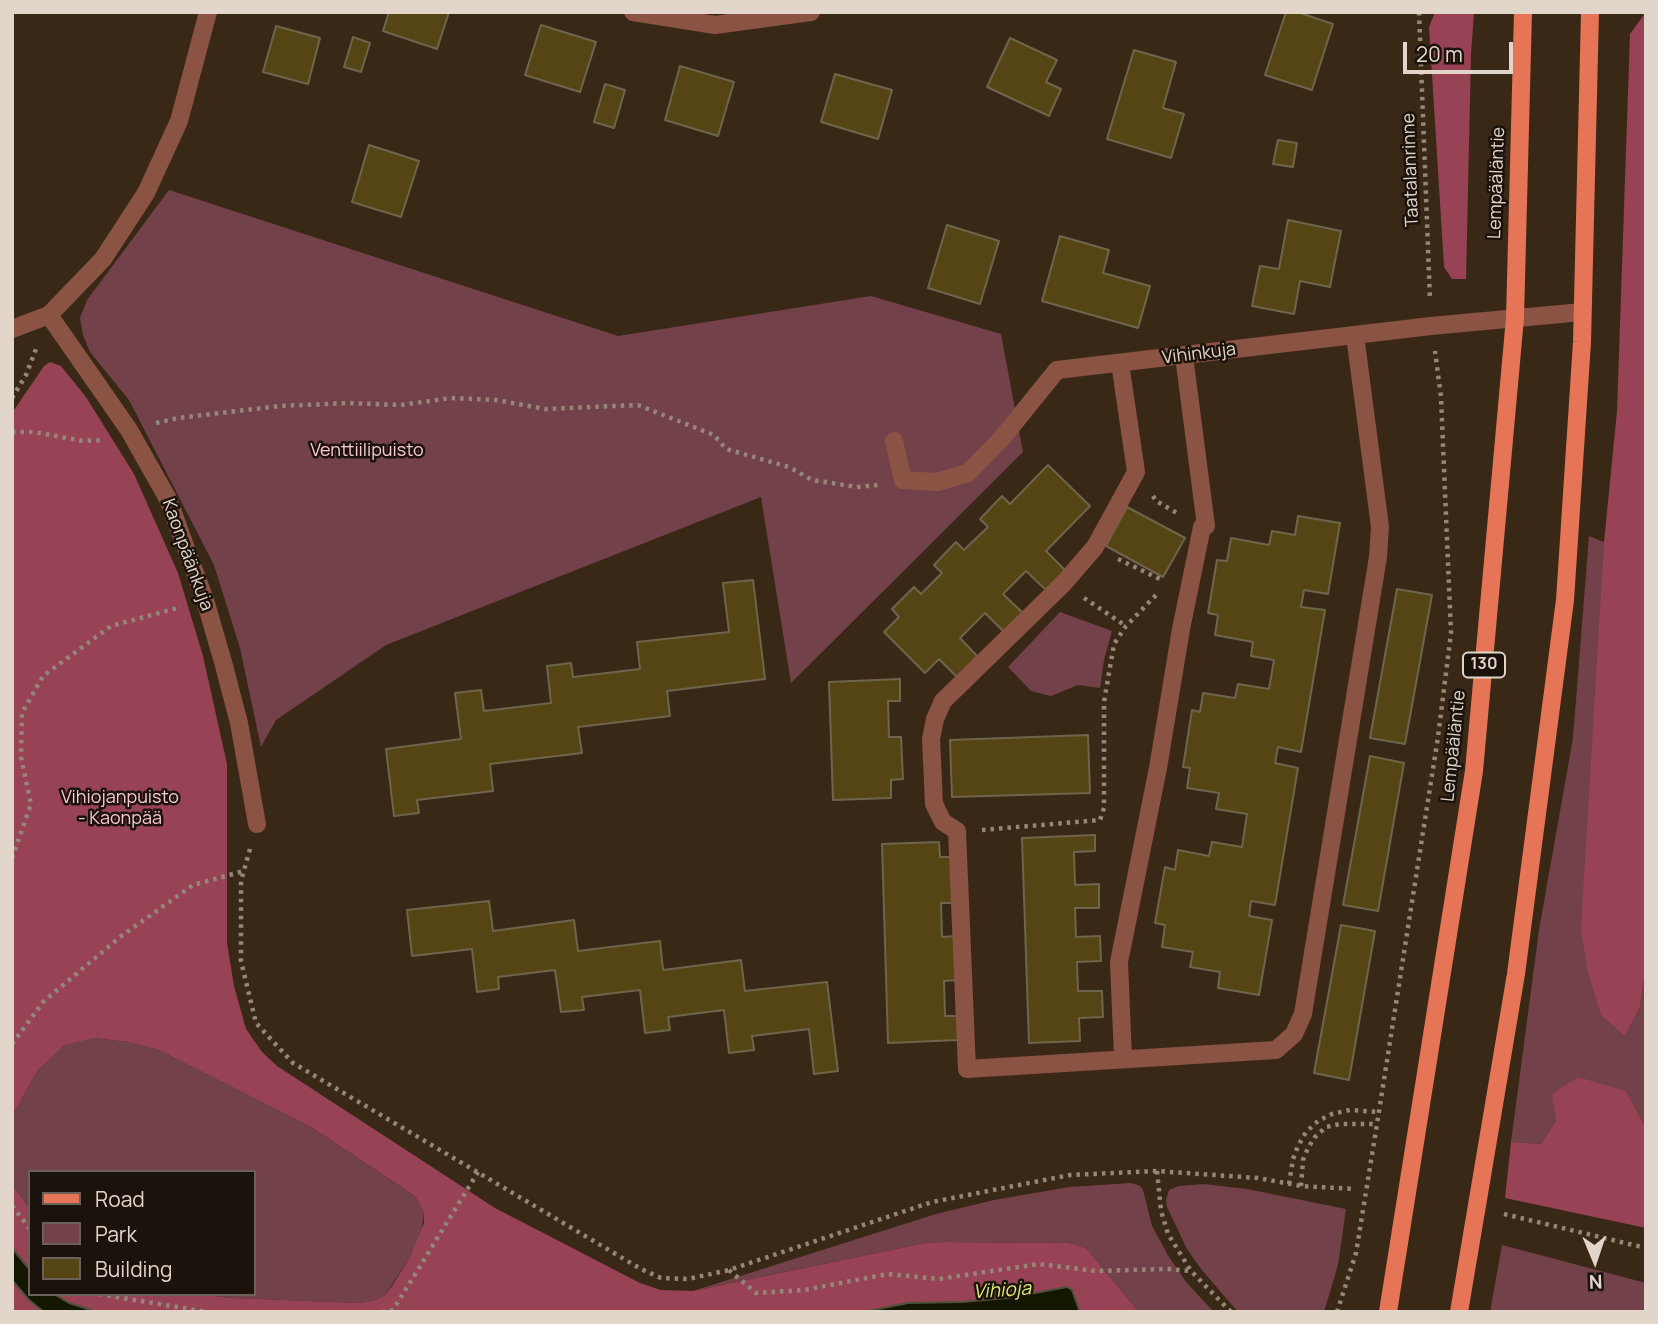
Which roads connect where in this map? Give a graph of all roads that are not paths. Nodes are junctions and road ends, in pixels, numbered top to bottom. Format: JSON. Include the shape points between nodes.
{"nodes":[{"id":1,"x":208,"y":12,"type":"edge"},
{"id":2,"x":633,"y":12,"type":"edge"},
{"id":3,"x":811,"y":12,"type":"edge"},
{"id":4,"x":1523,"y":12,"type":"edge"},
{"id":5,"x":1590,"y":12,"type":"edge"},
{"id":6,"x":1582,"y":312,"type":"junction"},
{"id":7,"x":49,"y":315,"type":"junction"},
{"id":8,"x":1515,"y":318,"type":"junction"},
{"id":9,"x":12,"y":329,"type":"edge"},
{"id":10,"x":1355,"y":335,"type":"junction"},
{"id":11,"x":1184,"y":356,"type":"junction"},
{"id":12,"x":1120,"y":363,"type":"junction"},
{"id":13,"x":894,"y":442,"type":"dead end"},
{"id":14,"x":257,"y":824,"type":"road end"},
{"id":15,"x":1123,"y":1059,"type":"junction"},
{"id":16,"x":1388,"y":1312,"type":"edge"},
{"id":17,"x":1459,"y":1312,"type":"edge"}],
"edges":[{"from":1,"to":7,"type":"street","via":[[179,121],[146,193],[103,259]]},
{"from":2,"to":3,"type":"street","via":[[715,24]]},
{"from":4,"to":8,"type":"main road","name":"Lempääläntie","number":"130"},
{"from":5,"to":6,"type":"main road"},
{"from":6,"to":8,"type":"street","name":"Vihinkuja"},
{"from":6,"to":17,"type":"main road","via":[[1565,600],[1516,974]]},
{"from":7,"to":9,"type":"street"},
{"from":7,"to":14,"type":"street","name":"Kaonpäänkuja","via":[[130,430],[168,499],[205,600],[239,723]]},
{"from":8,"to":10,"type":"street","name":"Vihinkuja"},
{"from":8,"to":16,"type":"main road","name":"Lempääläntie","number":"130","via":[[1474,771]]},
{"from":10,"to":11,"type":"street","name":"Vihinkuja"},
{"from":10,"to":15,"type":"street","via":[[1380,527],[1378,557],[1303,1014],[1294,1034],[1276,1050]]},
{"from":11,"to":12,"type":"street","name":"Vihinkuja"},
{"from":11,"to":15,"type":"street","via":[[1206,526],[1202,527],[1181,629],[1119,962]]},
{"from":12,"to":13,"type":"street","name":"Vihinkuja","via":[[1057,370],[968,473],[937,482],[903,480]]},
{"from":12,"to":15,"type":"street","via":[[1136,472],[1095,547],[943,701],[931,739],[934,804],[943,822],[957,831],[967,1069]]}]}
